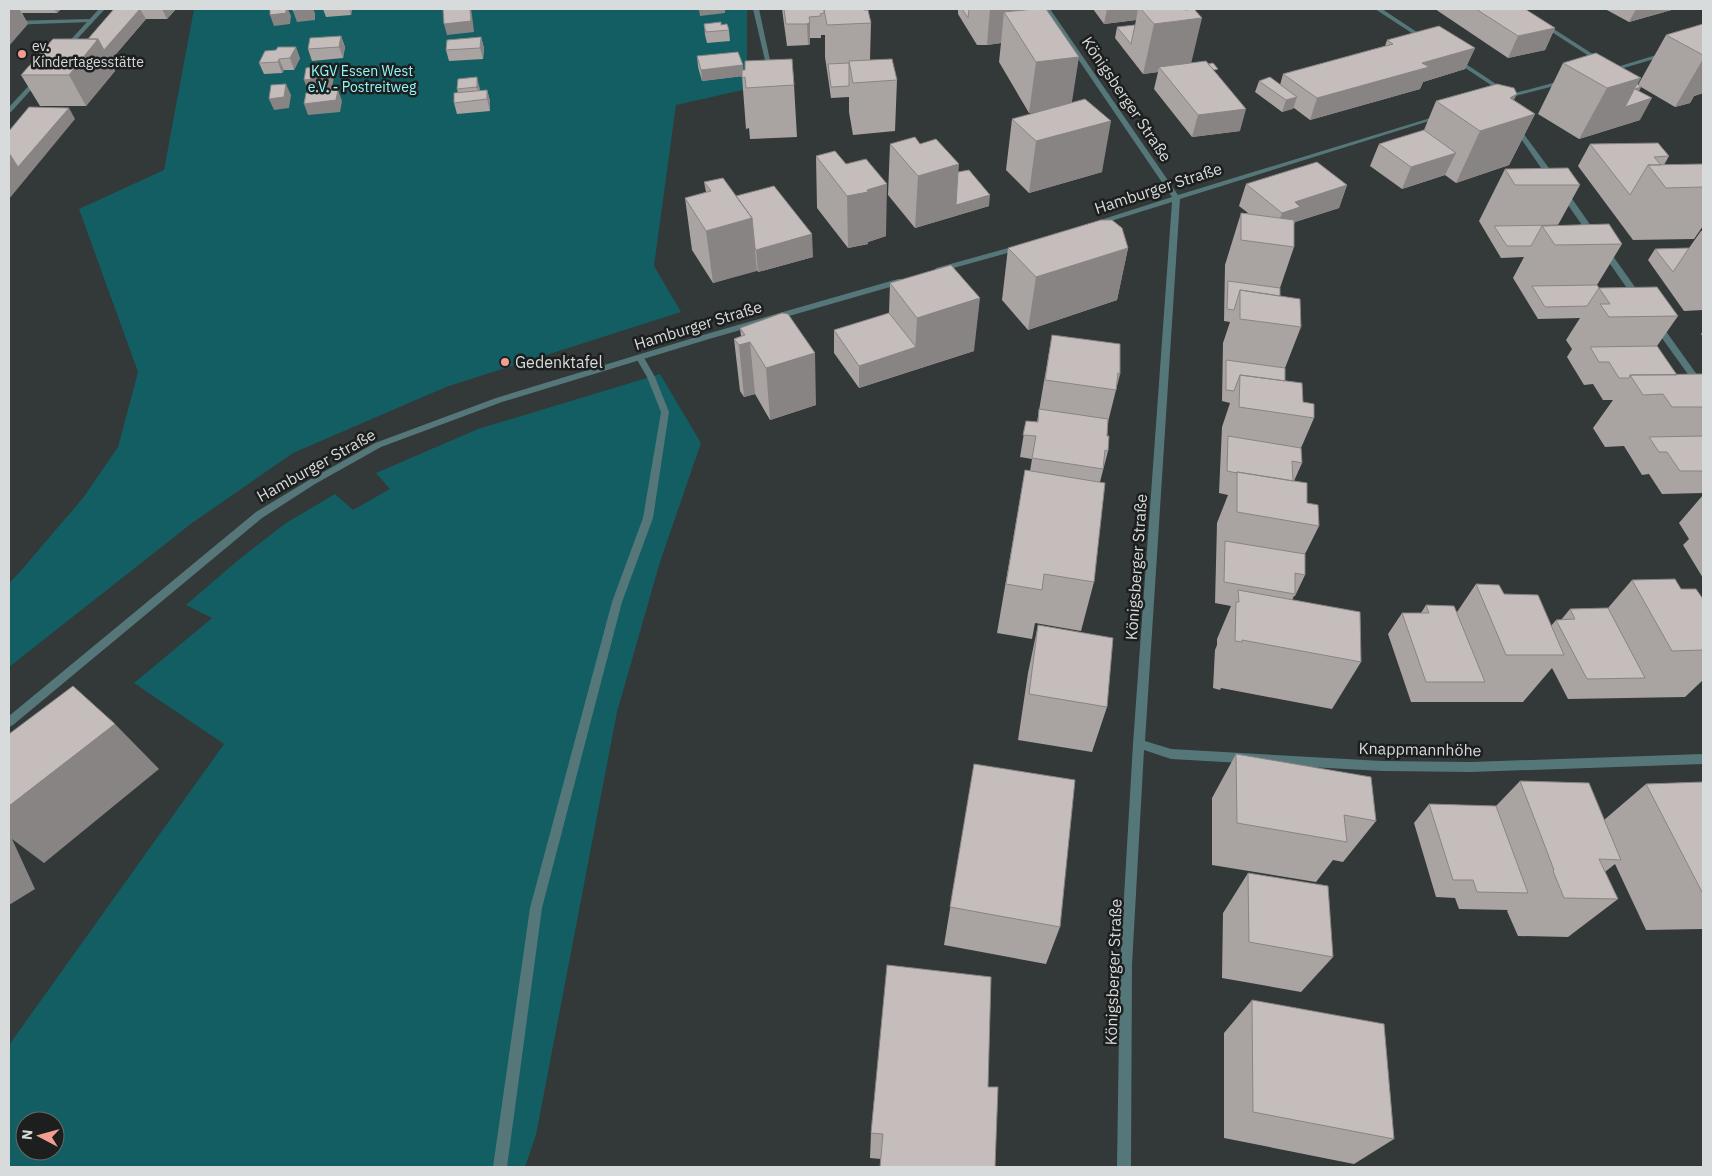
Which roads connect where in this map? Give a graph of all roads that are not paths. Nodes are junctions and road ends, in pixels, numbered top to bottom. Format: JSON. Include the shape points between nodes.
{"nodes":[{"id":1,"x":102,"y":9,"type":"edge"},
{"id":2,"x":756,"y":9,"type":"edge"},
{"id":3,"x":1047,"y":9,"type":"edge"},
{"id":4,"x":1378,"y":9,"type":"edge"},
{"id":5,"x":1519,"y":9,"type":"edge"},
{"id":6,"x":90,"y":21,"type":"junction"},
{"id":7,"x":9,"y":22,"type":"edge"},
{"id":8,"x":1436,"y":47,"type":"edge"},
{"id":9,"x":1674,"y":51,"type":"dead end"},
{"id":10,"x":1444,"y":52,"type":"edge"},
{"id":11,"x":58,"y":56,"type":"edge"},
{"id":12,"x":1613,"y":69,"type":"junction"},
{"id":13,"x":46,"y":70,"type":"edge"},
{"id":14,"x":1604,"y":72,"type":"edge"},
{"id":15,"x":1576,"y":79,"type":"dead end"},
{"id":16,"x":773,"y":84,"type":"edge"},
{"id":17,"x":1510,"y":95,"type":"junction"},
{"id":18,"x":1502,"y":108,"type":"edge"},
{"id":19,"x":9,"y":111,"type":"edge"},
{"id":20,"x":1449,"y":114,"type":"dead end"},
{"id":21,"x":1508,"y":116,"type":"edge"},
{"id":22,"x":1176,"y":197,"type":"junction"},
{"id":23,"x":1082,"y":228,"type":"edge"},
{"id":24,"x":1026,"y":245,"type":"edge"},
{"id":25,"x":932,"y":272,"type":"edge"},
{"id":26,"x":913,"y":277,"type":"edge"},
{"id":27,"x":1646,"y":308,"type":"edge"},
{"id":28,"x":1652,"y":316,"type":"edge"},
{"id":29,"x":640,"y":358,"type":"junction"},
{"id":30,"x":1703,"y":389,"type":"edge"},
{"id":31,"x":9,"y":722,"type":"edge"},
{"id":32,"x":1138,"y":744,"type":"junction"},
{"id":33,"x":1703,"y":759,"type":"edge"},
{"id":34,"x":500,"y":1167,"type":"edge"},
{"id":35,"x":1124,"y":1167,"type":"edge"}],
"edges":[{"from":1,"to":6,"type":"street"},
{"from":2,"to":16,"type":"street"},
{"from":3,"to":22,"type":"street","name":"Königsberger Straße"},
{"from":4,"to":8,"type":"street"},
{"from":5,"to":12,"type":"street"},
{"from":6,"to":7,"type":"street"},
{"from":6,"to":11,"type":"street"},
{"from":9,"to":12,"type":"street"},
{"from":10,"to":17,"type":"street"},
{"from":12,"to":14,"type":"street"},
{"from":13,"to":19,"type":"street"},
{"from":15,"to":17,"type":"street"},
{"from":17,"to":18,"type":"street","via":[[1496,100]]},
{"from":20,"to":22,"type":"street","name":"Hamburger Straße"},
{"from":21,"to":27,"type":"street"},
{"from":22,"to":23,"type":"street","name":"Hamburger Straße"},
{"from":22,"to":32,"type":"street","name":"Königsberger Straße"},
{"from":24,"to":25,"type":"street"},
{"from":26,"to":29,"type":"street","name":"Hamburger Straße"},
{"from":28,"to":30,"type":"street"},
{"from":29,"to":31,"type":"street","name":"Hamburger Straße","via":[[499,400],[378,445],[312,482],[259,514]]},
{"from":29,"to":34,"type":"street","via":[[665,412],[648,518],[617,602],[536,908]]},
{"from":32,"to":33,"type":"street","name":"Knappmannhöhe","via":[[1171,754],[1382,766],[1471,767]]},
{"from":32,"to":35,"type":"street","name":"Königsberger Straße","via":[[1126,965]]}]}
